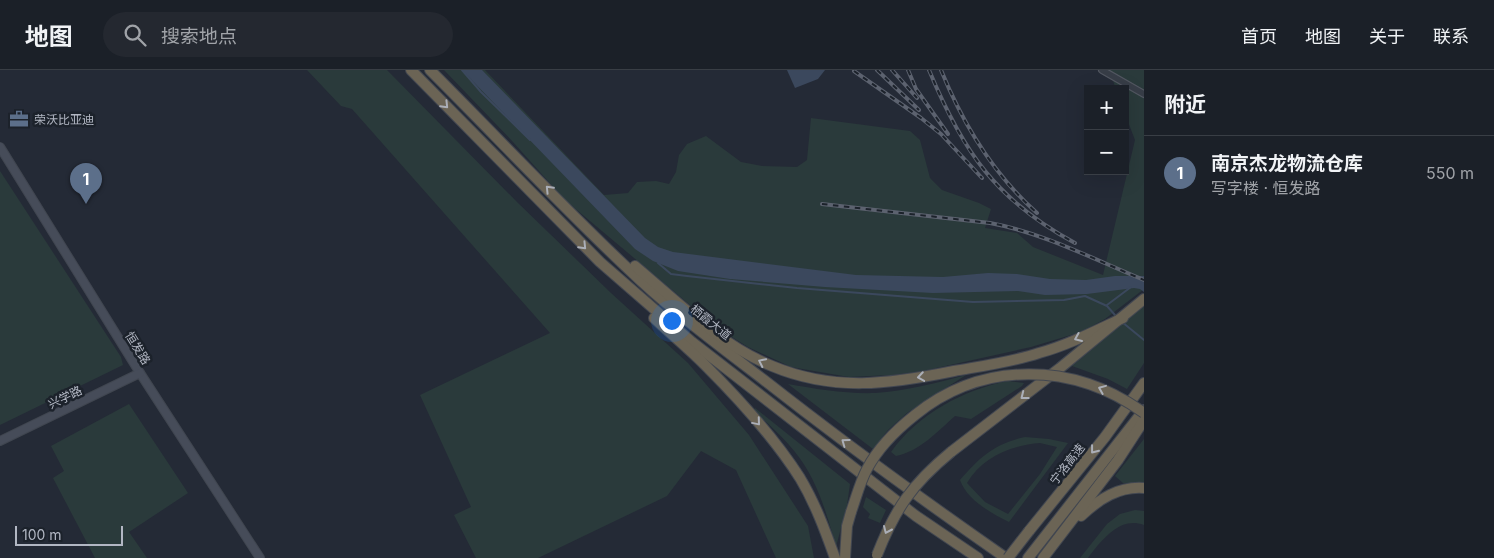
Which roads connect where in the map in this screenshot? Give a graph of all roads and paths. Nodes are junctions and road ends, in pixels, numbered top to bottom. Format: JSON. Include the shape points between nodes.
{"nodes":[{"id":1,"x":411,"y":70,"type":"edge"},
{"id":2,"x":430,"y":70,"type":"edge"},
{"id":3,"x":1102,"y":70,"type":"edge"},
{"id":4,"x":1144,"y":94,"type":"edge"},
{"id":5,"x":0,"y":147,"type":"edge"},
{"id":6,"x":573,"y":214,"type":"junction"},
{"id":7,"x":600,"y":262,"type":"junction"},
{"id":8,"x":1144,"y":300,"type":"edge"},
{"id":9,"x":1123,"y":318,"type":"junction"},
{"id":10,"x":140,"y":373,"type":"junction"},
{"id":11,"x":1144,"y":383,"type":"edge"},
{"id":12,"x":1144,"y":412,"type":"edge"},
{"id":13,"x":1144,"y":420,"type":"edge"},
{"id":14,"x":0,"y":441,"type":"edge"},
{"id":15,"x":898,"y":482,"type":"junction"},
{"id":16,"x":1144,"y":488,"type":"edge"},
{"id":17,"x":916,"y":516,"type":"junction"},
{"id":18,"x":1052,"y":547,"type":"junction"},
{"id":19,"x":877,"y":556,"type":"edge"},
{"id":20,"x":260,"y":558,"type":"edge"},
{"id":21,"x":835,"y":558,"type":"edge"},
{"id":22,"x":845,"y":558,"type":"edge"},
{"id":23,"x":966,"y":558,"type":"edge"},
{"id":24,"x":978,"y":558,"type":"edge"},
{"id":25,"x":1007,"y":558,"type":"edge"},
{"id":26,"x":1016,"y":558,"type":"edge"},
{"id":27,"x":1028,"y":558,"type":"edge"},
{"id":28,"x":1043,"y":558,"type":"edge"}],
"edges":[{"from":1,"to":7,"type":"highway","one_way":true},
{"from":6,"to":2,"type":"highway","name":"栖霞大道","one_way":true},
{"from":3,"to":4,"type":"street"},
{"from":5,"to":10,"type":"street","name":"恒发路"},
{"from":9,"to":6,"type":"highway","one_way":true,"via":[[1038,354],[989,365],[888,383],[826,382],[772,366],[732,346]]},
{"from":15,"to":6,"type":"highway","name":"栖霞大道","one_way":true,"via":[[669,305]]},
{"from":7,"to":17,"type":"highway","via":[[692,342]]},
{"from":7,"to":21,"type":"highway","one_way":true,"via":[[639,304],[704,363],[777,446],[822,520]]},
{"from":8,"to":9,"type":"highway"},
{"from":9,"to":19,"type":"highway","one_way":true,"bridge":true,"via":[[922,477],[908,493],[888,527]]},
{"from":10,"to":14,"type":"street","name":"兴学路"},
{"from":10,"to":20,"type":"street","name":"恒发路"},
{"from":11,"to":25,"type":"highway","name":"宁洛高速","one_way":true,"bridge":true},
{"from":12,"to":22,"type":"highway","one_way":true,"bridge":true,"via":[[1110,393],[1052,375],[999,377],[963,386],[934,401],[894,432],[867,469],[847,526]]},
{"from":12,"to":27,"type":"highway"},
{"from":13,"to":18,"type":"highway"},
{"from":15,"to":25,"type":"highway","name":"栖霞大道"},
{"from":15,"to":26,"type":"highway"},
{"from":16,"to":18,"type":"highway","via":[[1123,490],[1099,500]]},
{"from":17,"to":23,"type":"highway"},
{"from":17,"to":24,"type":"highway"},
{"from":18,"to":28,"type":"highway"}]}
